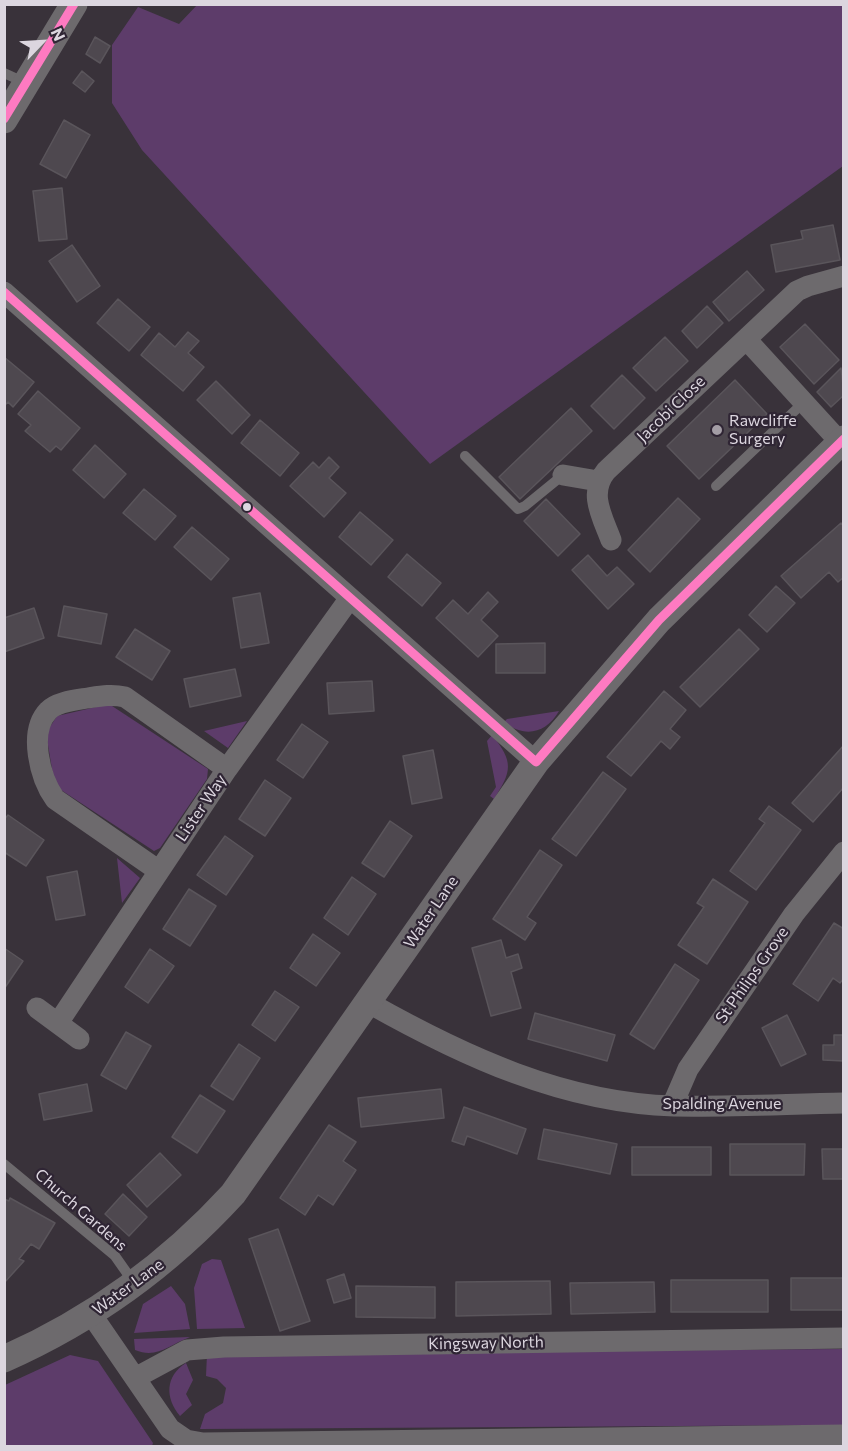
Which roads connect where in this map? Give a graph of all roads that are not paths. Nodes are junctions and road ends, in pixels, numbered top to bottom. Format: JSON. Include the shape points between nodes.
{"nodes":[{"id":1,"x":74,"y":4,"type":"edge"},
{"id":2,"x":16,"y":78,"type":"edge"},
{"id":3,"x":4,"y":120,"type":"edge"},
{"id":4,"x":843,"y":276,"type":"edge"},
{"id":5,"x":4,"y":292,"type":"edge"},
{"id":6,"x":746,"y":339,"type":"junction"},
{"id":7,"x":804,"y":402,"type":"junction"},
{"id":8,"x":842,"y":440,"type":"edge"},
{"id":9,"x":465,"y":456,"type":"dead end"},
{"id":10,"x":563,"y":475,"type":"joint"},
{"id":11,"x":598,"y":481,"type":"junction"},
{"id":12,"x":716,"y":486,"type":"dead end"},
{"id":13,"x":611,"y":540,"type":"dead end"},
{"id":14,"x":350,"y":598,"type":"junction"},
{"id":15,"x":536,"y":762,"type":"junction"},
{"id":16,"x":227,"y":769,"type":"junction"},
{"id":17,"x":843,"y":852,"type":"edge"},
{"id":18,"x":159,"y":871,"type":"junction"},
{"id":19,"x":369,"y":1003,"type":"junction"},
{"id":20,"x":37,"y":1008,"type":"dead end"},
{"id":21,"x":58,"y":1023,"type":"junction"},
{"id":22,"x":79,"y":1039,"type":"dead end"},
{"id":23,"x":843,"y":1103,"type":"edge"},
{"id":24,"x":672,"y":1106,"type":"junction"},
{"id":25,"x":4,"y":1164,"type":"edge"},
{"id":26,"x":134,"y":1283,"type":"junction"},
{"id":27,"x":91,"y":1314,"type":"junction"},
{"id":28,"x":843,"y":1338,"type":"edge"},
{"id":29,"x":4,"y":1359,"type":"edge"},
{"id":30,"x":135,"y":1378,"type":"junction"},
{"id":31,"x":843,"y":1435,"type":"edge"},
{"id":32,"x":202,"y":1445,"type":"edge"}],
"edges":[{"from":1,"to":2,"type":"street"},
{"from":2,"to":3,"type":"street"},
{"from":4,"to":6,"type":"street","name":"Jacobi Close","via":[[797,291]]},
{"from":5,"to":14,"type":"street"},
{"from":6,"to":7,"type":"street"},
{"from":6,"to":11,"type":"street","name":"Jacobi Close"},
{"from":7,"to":8,"type":"street"},
{"from":7,"to":12,"type":"lane"},
{"from":8,"to":15,"type":"street","name":"Water Lane","via":[[659,620]]},
{"from":9,"to":10,"type":"lane","via":[[518,508]]},
{"from":10,"to":11,"type":"street"},
{"from":11,"to":13,"type":"street","via":[[596,497]]},
{"from":14,"to":15,"type":"street"},
{"from":14,"to":16,"type":"street","name":"Lister Way"},
{"from":15,"to":19,"type":"street","name":"Water Lane"},
{"from":16,"to":18,"type":"street","name":"Lister Way"},
{"from":16,"to":18,"type":"street","via":[[125,697],[113,694],[49,709],[39,725],[37,739],[46,787],[55,799]]},
{"from":17,"to":24,"type":"street","name":"St Philips Grove","via":[[794,914],[688,1069]]},
{"from":18,"to":21,"type":"street","name":"Lister Way"},
{"from":19,"to":24,"type":"street","name":"Spalding Avenue","via":[[453,1047],[531,1080],[577,1092]]},
{"from":19,"to":26,"type":"street","name":"Water Lane","via":[[233,1194],[193,1236]]},
{"from":20,"to":21,"type":"street"},
{"from":21,"to":22,"type":"street"},
{"from":23,"to":24,"type":"street","name":"Spalding Avenue"},
{"from":25,"to":26,"type":"lane","name":"Church Gardens","via":[[115,1256]]},
{"from":26,"to":27,"type":"street","name":"Water Lane"},
{"from":27,"to":29,"type":"street","name":"Water Lane"},
{"from":27,"to":30,"type":"street"},
{"from":28,"to":30,"type":"street","name":"Kingsway North","via":[[224,1347],[187,1350]]},
{"from":30,"to":32,"type":"street","via":[[170,1429]]},
{"from":31,"to":32,"type":"street"}]}
